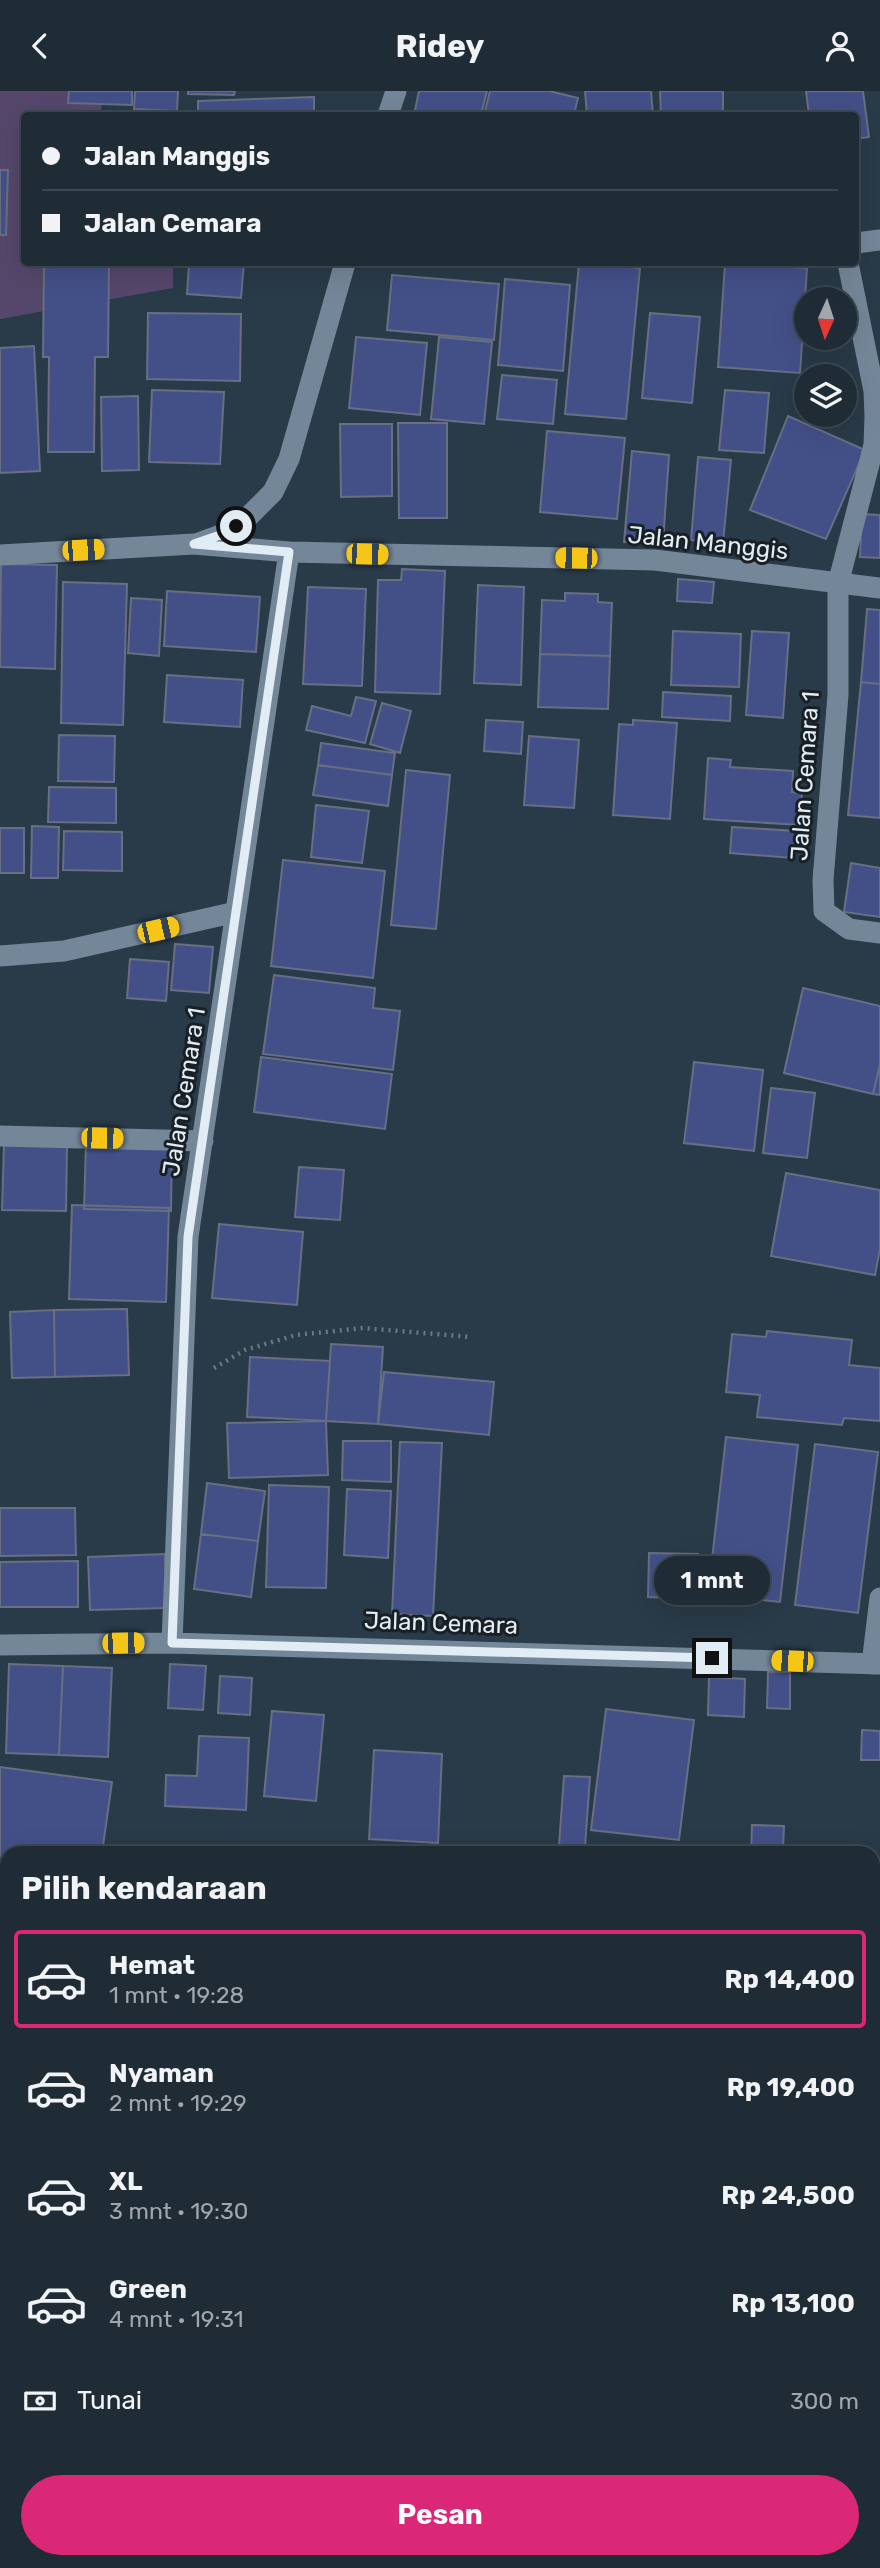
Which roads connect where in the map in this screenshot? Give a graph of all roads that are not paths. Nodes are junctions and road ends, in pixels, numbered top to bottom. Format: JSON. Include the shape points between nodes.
{"nodes":[{"id":1,"x":396,"y":91,"type":"edge"},
{"id":2,"x":389,"y":112,"type":"edge"},
{"id":3,"x":880,"y":240,"type":"edge"},
{"id":4,"x":859,"y":243,"type":"edge"},
{"id":5,"x":344,"y":266,"type":"edge"},
{"id":6,"x":849,"y":266,"type":"edge"},
{"id":7,"x":194,"y":544,"type":"junction"},
{"id":8,"x":289,"y":552,"type":"junction"},
{"id":9,"x":0,"y":555,"type":"edge"},
{"id":10,"x":838,"y":584,"type":"junction"},
{"id":11,"x":880,"y":588,"type":"edge"},
{"id":12,"x":236,"y":912,"type":"junction"},
{"id":13,"x":880,"y":933,"type":"edge"},
{"id":14,"x":0,"y":955,"type":"edge"},
{"id":15,"x":0,"y":1136,"type":"edge"},
{"id":16,"x":203,"y":1141,"type":"junction"},
{"id":17,"x":880,"y":1598,"type":"edge"},
{"id":18,"x":172,"y":1643,"type":"junction"},
{"id":19,"x":0,"y":1645,"type":"edge"},
{"id":20,"x":876,"y":1664,"type":"edge"}],
"edges":[{"from":1,"to":2,"type":"street"},
{"from":3,"to":4,"type":"street"},
{"from":5,"to":7,"type":"street","name":"Jalan Manggis","via":[[289,459],[274,492],[223,534]]},
{"from":6,"to":10,"type":"street","via":[[875,417],[874,445]]},
{"from":7,"to":8,"type":"street","name":"Jalan Manggis"},
{"from":7,"to":9,"type":"street","name":"Jalan Manggis"},
{"from":8,"to":10,"type":"street","name":"Jalan Manggis","via":[[655,560]]},
{"from":8,"to":12,"type":"street","name":"Jalan Cemara 1"},
{"from":10,"to":11,"type":"street","name":"Jalan Manggis"},
{"from":10,"to":13,"type":"street","name":"Jalan Cemara 1","via":[[838,695],[824,911],[849,929]]},
{"from":12,"to":14,"type":"street","via":[[64,951]]},
{"from":12,"to":16,"type":"street","name":"Jalan Cemara 1"},
{"from":15,"to":16,"type":"street"},
{"from":16,"to":18,"type":"street","name":"Jalan Cemara 1","via":[[188,1237]]},
{"from":17,"to":20,"type":"street"},
{"from":18,"to":19,"type":"street","name":"Jalan Cemara"},
{"from":18,"to":20,"type":"street","name":"Jalan Cemara"}]}
